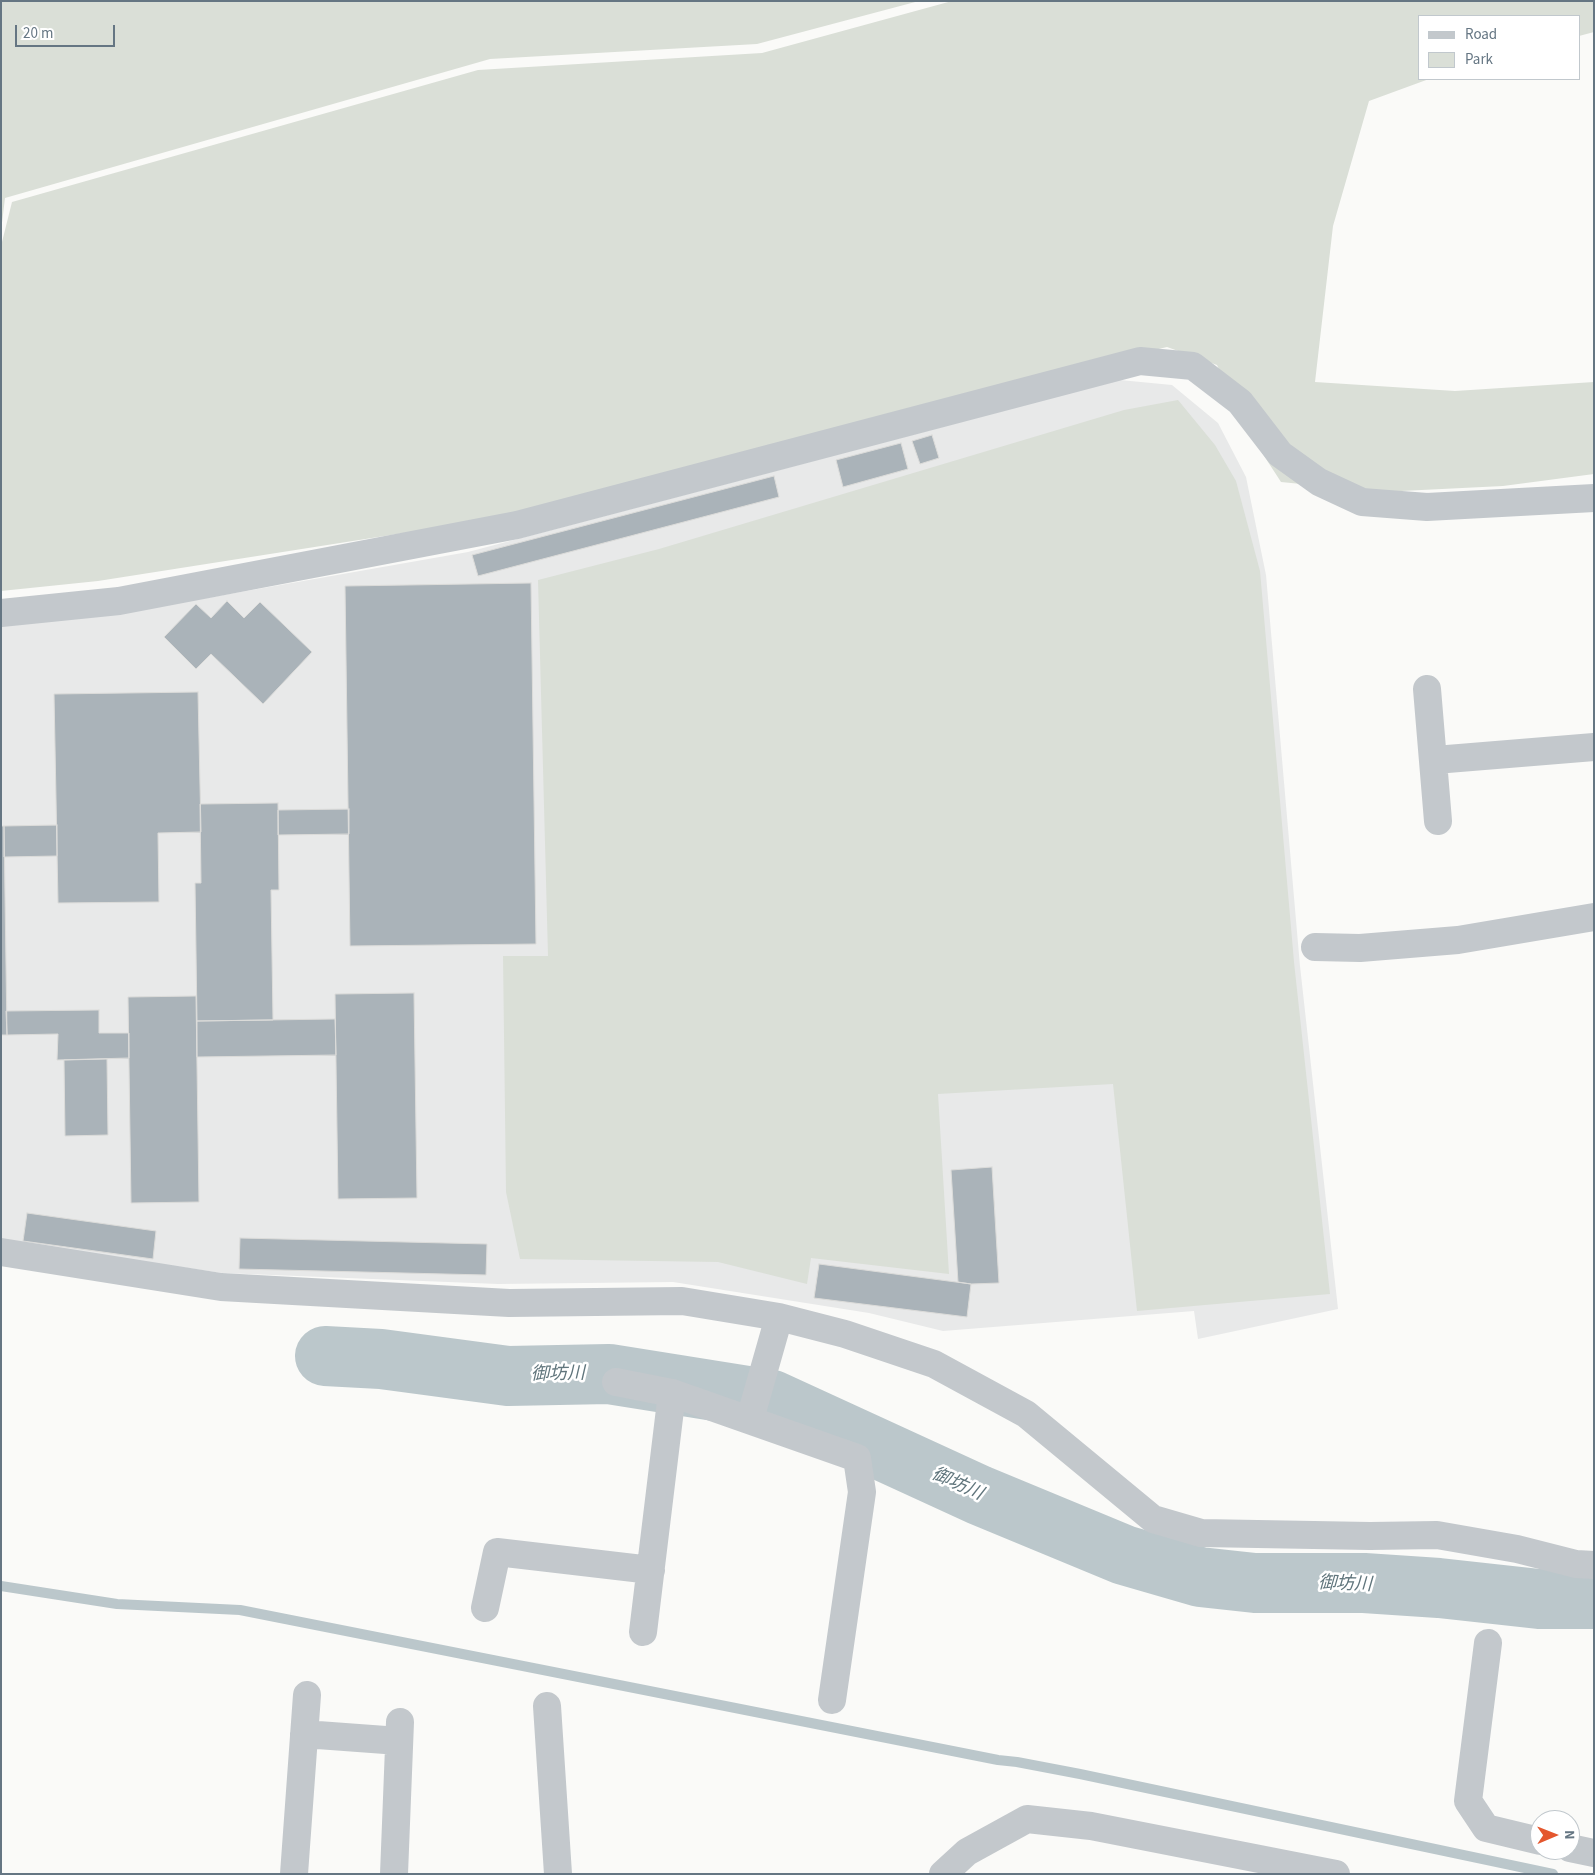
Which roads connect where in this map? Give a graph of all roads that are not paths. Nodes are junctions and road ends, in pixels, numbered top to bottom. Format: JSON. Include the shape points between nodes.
{"nodes":[{"id":1,"x":1594,"y":498,"type":"edge"},
{"id":2,"x":1,"y":613,"type":"edge"},
{"id":3,"x":1427,"y":689,"type":"dead end"},
{"id":4,"x":1594,"y":747,"type":"edge"},
{"id":5,"x":1434,"y":760,"type":"junction"},
{"id":6,"x":1438,"y":821,"type":"dead end"},
{"id":7,"x":1594,"y":916,"type":"edge"},
{"id":8,"x":1315,"y":947,"type":"dead end"},
{"id":9,"x":1,"y":1252,"type":"edge"},
{"id":10,"x":779,"y":1317,"type":"junction"},
{"id":11,"x":616,"y":1382,"type":"dead end"},
{"id":12,"x":672,"y":1393,"type":"junction"},
{"id":13,"x":750,"y":1419,"type":"junction"},
{"id":14,"x":1594,"y":1565,"type":"edge"},
{"id":15,"x":650,"y":1570,"type":"junction"},
{"id":16,"x":485,"y":1608,"type":"dead end"},
{"id":17,"x":643,"y":1632,"type":"dead end"},
{"id":18,"x":1488,"y":1643,"type":"dead end"},
{"id":19,"x":307,"y":1695,"type":"dead end"},
{"id":20,"x":832,"y":1700,"type":"dead end"},
{"id":21,"x":547,"y":1706,"type":"dead end"},
{"id":22,"x":304,"y":1734,"type":"junction"},
{"id":23,"x":1530,"y":1839,"type":"edge"},
{"id":24,"x":1580,"y":1850,"type":"edge"},
{"id":25,"x":1594,"y":1853,"type":"edge"},
{"id":26,"x":294,"y":1874,"type":"edge"},
{"id":27,"x":394,"y":1874,"type":"edge"},
{"id":28,"x":558,"y":1874,"type":"edge"},
{"id":29,"x":943,"y":1874,"type":"edge"},
{"id":30,"x":1336,"y":1874,"type":"edge"}],
"edges":[{"from":1,"to":2,"type":"street","via":[[1427,507],[1362,502],[1319,482],[1280,454],[1240,402],[1193,366],[1140,361],[517,525],[119,601]]},
{"from":3,"to":5,"type":"street"},
{"from":4,"to":5,"type":"street"},
{"from":5,"to":6,"type":"street"},
{"from":7,"to":8,"type":"street","via":[[1458,940],[1360,948]]},
{"from":9,"to":10,"type":"street","via":[[221,1287],[509,1303],[682,1300]]},
{"from":10,"to":13,"type":"street"},
{"from":10,"to":14,"type":"street","via":[[845,1334],[943,1368],[1026,1414],[1154,1519],[1200,1533],[1437,1535]]},
{"from":11,"to":12,"type":"street"},
{"from":12,"to":13,"type":"street"},
{"from":12,"to":15,"type":"street"},
{"from":13,"to":20,"type":"street","via":[[857,1458],[862,1492]]},
{"from":15,"to":16,"type":"street","via":[[497,1552]]},
{"from":15,"to":17,"type":"street"},
{"from":18,"to":23,"type":"street","via":[[1468,1801],[1486,1828]]},
{"from":19,"to":22,"type":"street"},
{"from":21,"to":28,"type":"street"},
{"from":22,"to":26,"type":"street"},
{"from":22,"to":27,"type":"street","via":[[399,1732]]},
{"from":24,"to":25,"type":"street"},
{"from":29,"to":30,"type":"street","via":[[967,1852],[1027,1819],[1091,1826]]}]}
